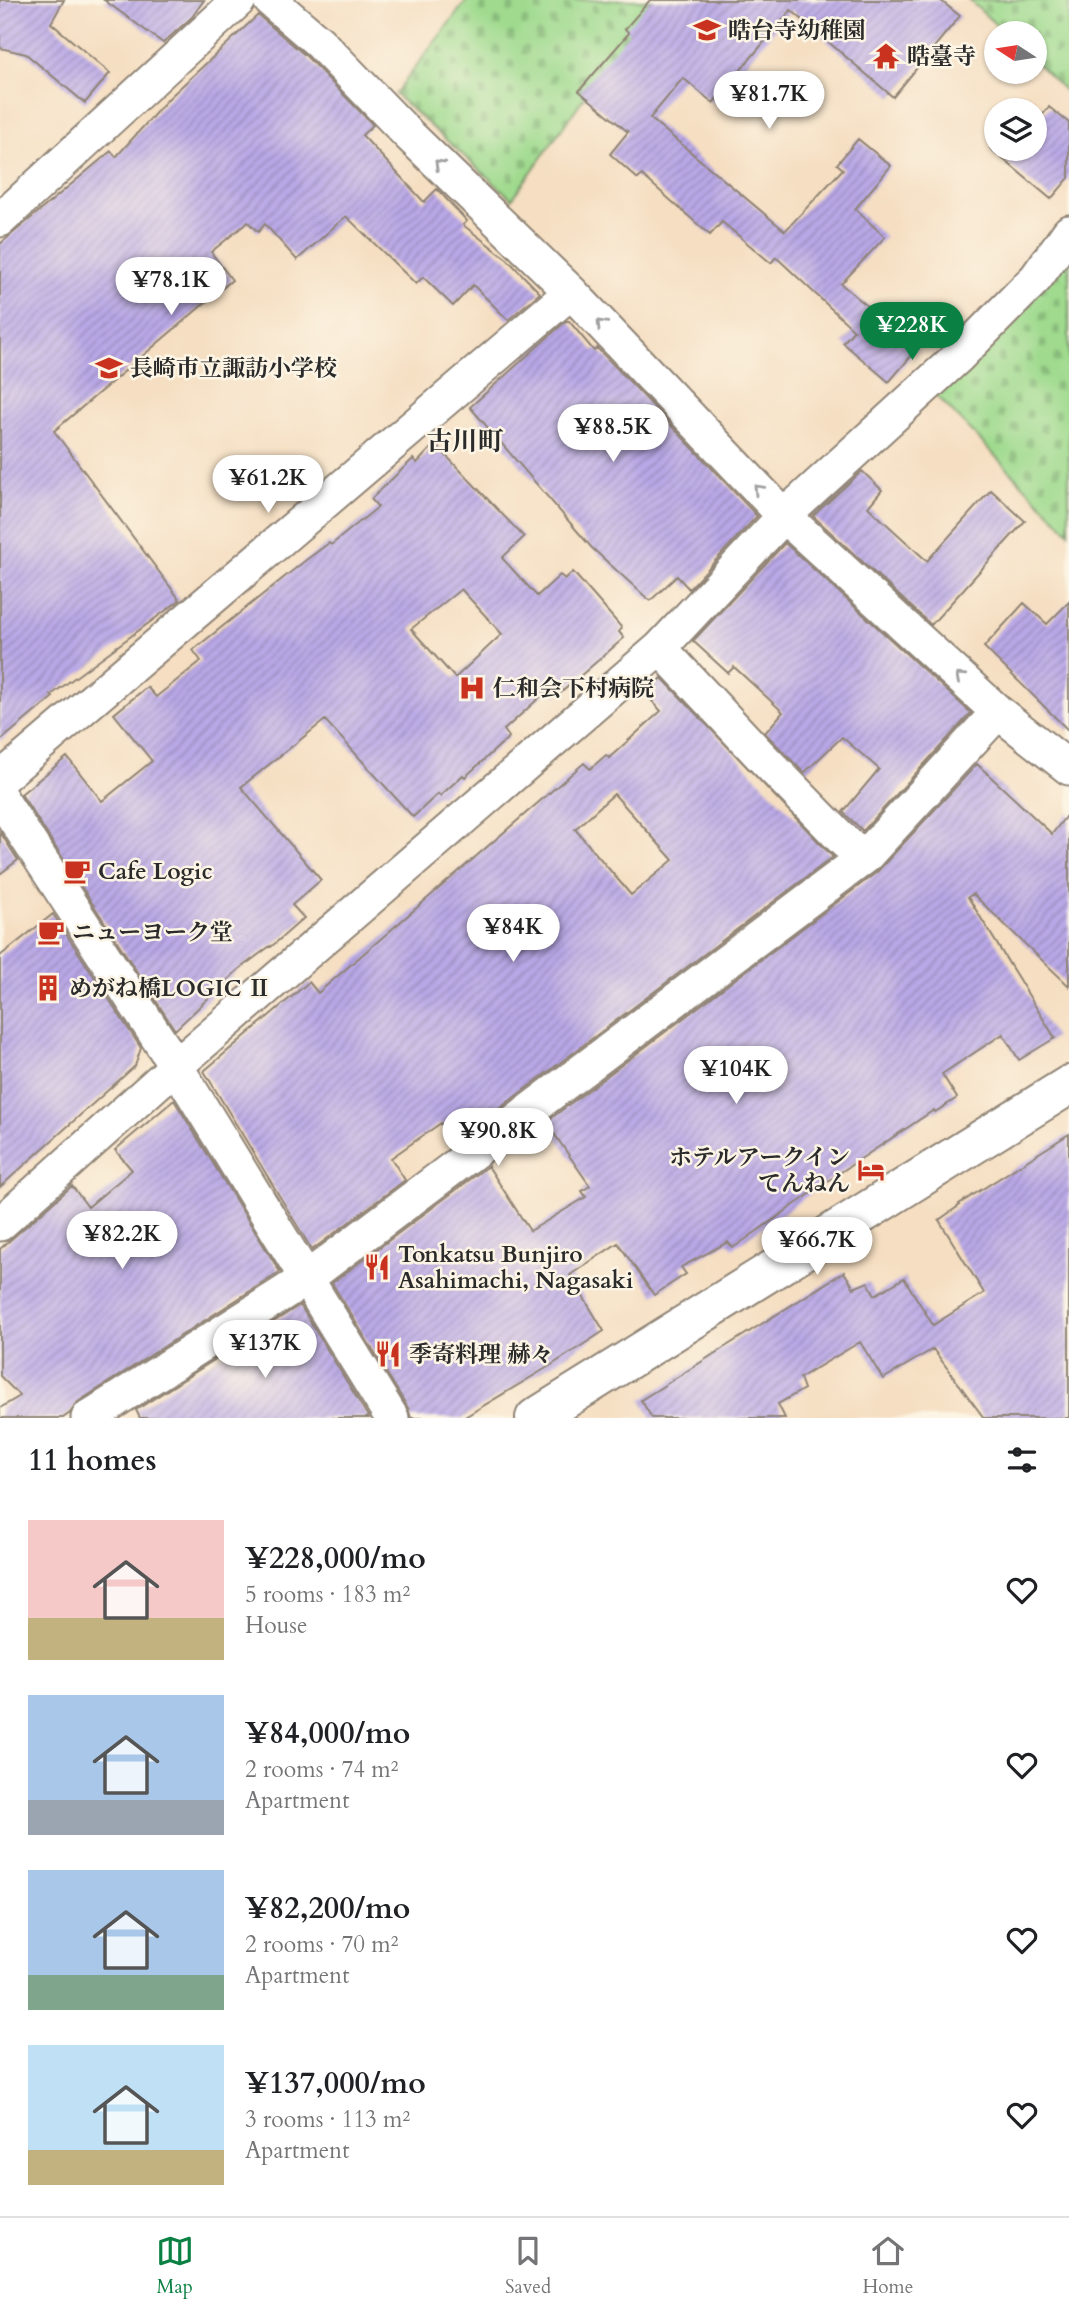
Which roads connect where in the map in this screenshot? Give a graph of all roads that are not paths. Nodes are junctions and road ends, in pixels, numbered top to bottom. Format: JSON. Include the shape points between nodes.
{"nodes":[{"id":1,"x":239,"y":0,"type":"edge"},
{"id":2,"x":270,"y":0,"type":"edge"},
{"id":3,"x":0,"y":220,"type":"edge"},
{"id":4,"x":1069,"y":232,"type":"edge"},
{"id":5,"x":571,"y":292,"type":"junction"},
{"id":6,"x":784,"y":516,"type":"junction"},
{"id":7,"x":660,"y":648,"type":"junction"},
{"id":8,"x":998,"y":712,"type":"junction"},
{"id":9,"x":1069,"y":768,"type":"edge"},
{"id":10,"x":0,"y":779,"type":"edge"},
{"id":11,"x":0,"y":797,"type":"edge"},
{"id":12,"x":865,"y":858,"type":"junction"},
{"id":13,"x":176,"y":1066,"type":"junction"},
{"id":14,"x":1069,"y":1085,"type":"edge"},
{"id":15,"x":0,"y":1224,"type":"edge"},
{"id":16,"x":307,"y":1278,"type":"junction"},
{"id":17,"x":88,"y":1418,"type":"edge"},
{"id":18,"x":392,"y":1418,"type":"edge"},
{"id":19,"x":535,"y":1418,"type":"edge"}],
"edges":[{"from":1,"to":3,"type":"street"},
{"from":5,"to":2,"type":"street","one_way":true},
{"from":4,"to":6,"type":"street","via":[[1036,278],[959,356]]},
{"from":6,"to":5,"type":"street","one_way":true},
{"from":5,"to":10,"type":"street"},
{"from":6,"to":7,"type":"street"},
{"from":8,"to":6,"type":"street","one_way":true},
{"from":7,"to":12,"type":"street"},
{"from":7,"to":13,"type":"street"},
{"from":8,"to":9,"type":"street"},
{"from":8,"to":12,"type":"street"},
{"from":11,"to":13,"type":"street"},
{"from":12,"to":16,"type":"street"},
{"from":13,"to":15,"type":"street"},
{"from":13,"to":16,"type":"street"},
{"from":14,"to":19,"type":"street"},
{"from":16,"to":17,"type":"street"},
{"from":16,"to":18,"type":"street"}]}
